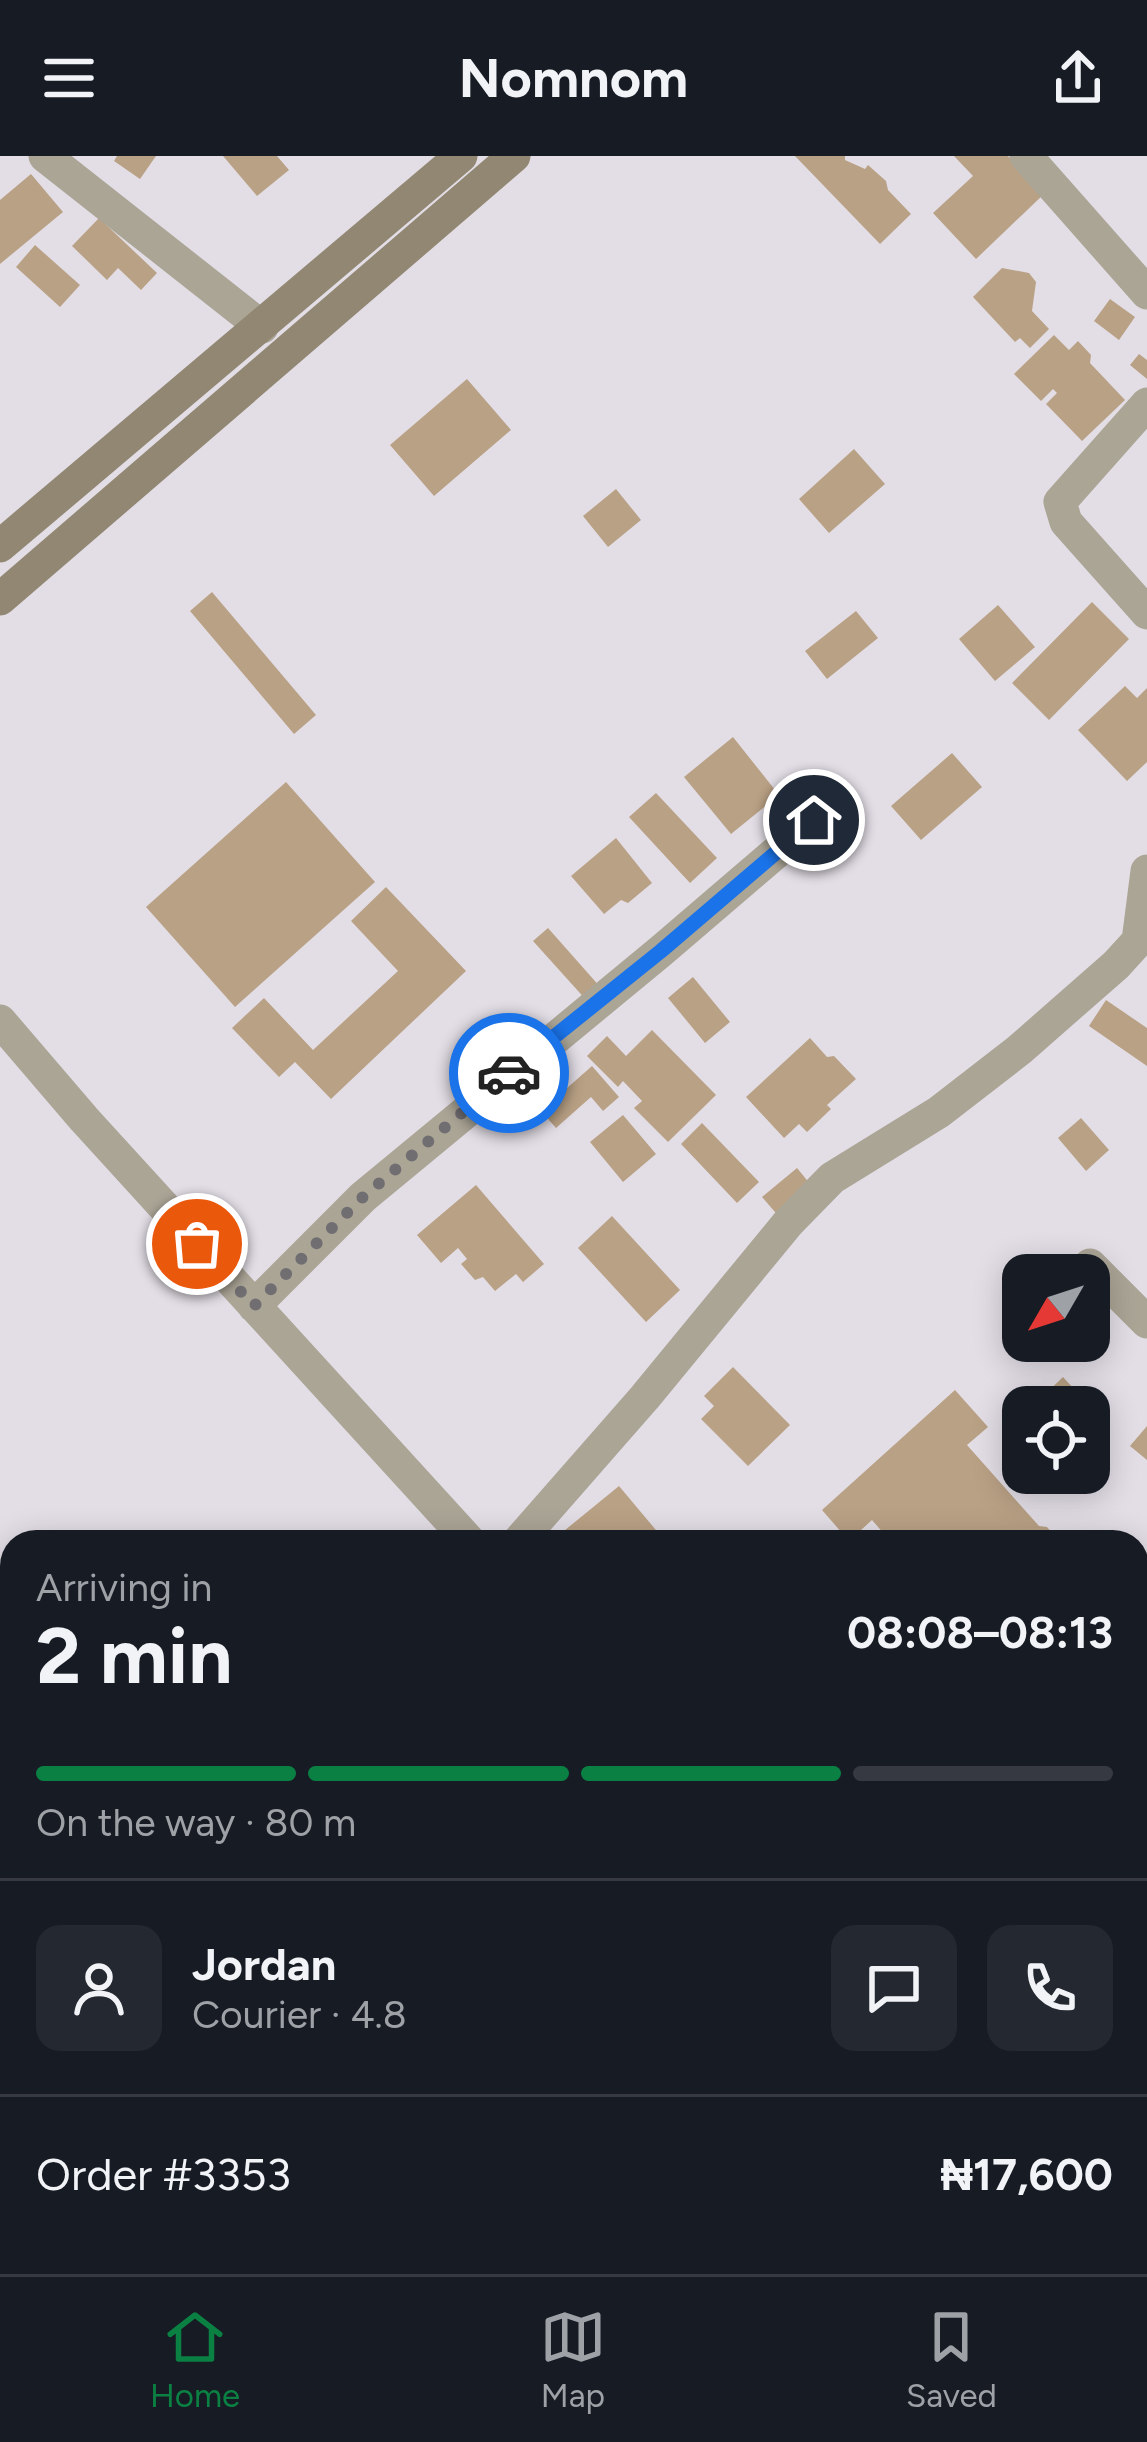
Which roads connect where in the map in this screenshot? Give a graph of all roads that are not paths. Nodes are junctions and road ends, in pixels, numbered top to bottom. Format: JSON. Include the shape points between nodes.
{"nodes":[{"id":1,"x":45,"y":156,"type":"edge"},
{"id":2,"x":461,"y":156,"type":"edge"},
{"id":3,"x":514,"y":156,"type":"edge"},
{"id":4,"x":1026,"y":156,"type":"edge"},
{"id":5,"x":1147,"y":293,"type":"edge"},
{"id":6,"x":297,"y":297,"type":"junction"},
{"id":7,"x":320,"y":323,"type":"junction"},
{"id":8,"x":262,"y":327,"type":"junction"},
{"id":9,"x":1147,"y":404,"type":"edge"},
{"id":10,"x":0,"y":546,"type":"edge"},
{"id":11,"x":0,"y":599,"type":"edge"},
{"id":12,"x":1147,"y":613,"type":"edge"},
{"id":13,"x":814,"y":820,"type":"dead end"},
{"id":14,"x":1147,"y":871,"type":"edge"},
{"id":15,"x":0,"y":1021,"type":"edge"},
{"id":16,"x":1110,"y":1285,"type":"edge"},
{"id":17,"x":254,"y":1306,"type":"junction"},
{"id":18,"x":1147,"y":1322,"type":"edge"},
{"id":19,"x":459,"y":1530,"type":"edge"},
{"id":20,"x":529,"y":1530,"type":"edge"}],
"edges":[{"from":1,"to":8,"type":"street"},
{"from":2,"to":6,"type":"main road"},
{"from":3,"to":7,"type":"main road"},
{"from":4,"to":5,"type":"street"},
{"from":6,"to":7,"type":"main road"},
{"from":6,"to":8,"type":"main road"},
{"from":7,"to":11,"type":"main road"},
{"from":8,"to":10,"type":"main road"},
{"from":9,"to":12,"type":"street","via":[[1060,509]]},
{"from":13,"to":17,"type":"street","via":[[379,1183]]},
{"from":14,"to":20,"type":"street","via":[[1138,941],[1116,965],[938,1112],[832,1178]]},
{"from":15,"to":17,"type":"street"},
{"from":16,"to":18,"type":"street"},
{"from":17,"to":19,"type":"street"}]}
